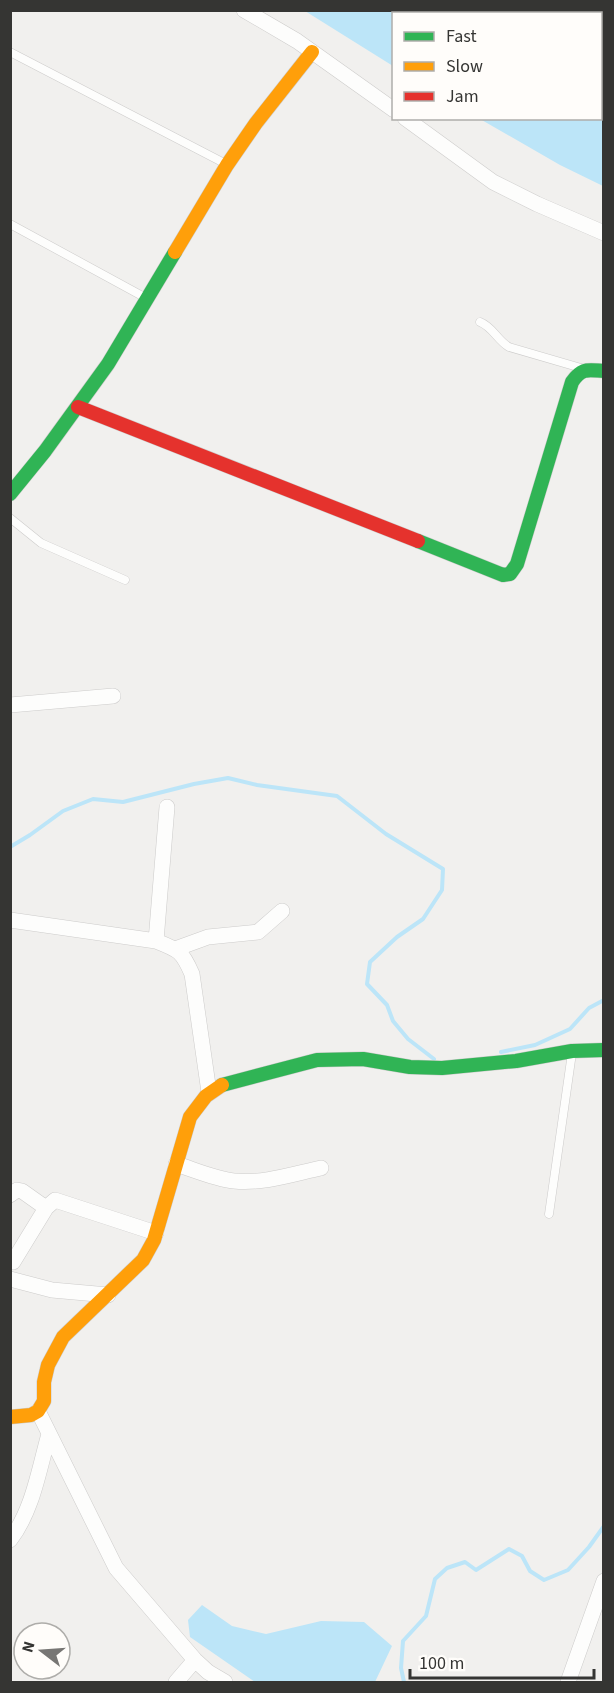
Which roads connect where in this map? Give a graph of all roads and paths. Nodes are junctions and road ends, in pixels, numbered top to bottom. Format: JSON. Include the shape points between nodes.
{"nodes":[{"id":1,"x":244,"y":10,"type":"edge"},
{"id":2,"x":10,"y":52,"type":"edge"},
{"id":3,"x":312,"y":52,"type":"junction"},
{"id":4,"x":392,"y":109,"type":"edge"},
{"id":5,"x":408,"y":120,"type":"edge"},
{"id":6,"x":227,"y":165,"type":"junction"},
{"id":7,"x":10,"y":224,"type":"edge"},
{"id":8,"x":603,"y":233,"type":"edge"},
{"id":9,"x":148,"y":299,"type":"junction"},
{"id":10,"x":480,"y":322,"type":"dead end"},
{"id":11,"x":585,"y":369,"type":"junction"},
{"id":12,"x":603,"y":371,"type":"edge"},
{"id":13,"x":78,"y":407,"type":"junction"},
{"id":14,"x":10,"y":494,"type":"edge"},
{"id":15,"x":10,"y":518,"type":"edge"},
{"id":16,"x":125,"y":580,"type":"dead end"},
{"id":17,"x":114,"y":696,"type":"dead end"},
{"id":18,"x":10,"y":705,"type":"edge"},
{"id":19,"x":167,"y":807,"type":"dead end"},
{"id":20,"x":282,"y":911,"type":"dead end"},
{"id":21,"x":10,"y":920,"type":"edge"},
{"id":22,"x":156,"y":941,"type":"junction"},
{"id":23,"x":175,"y":949,"type":"junction"},
{"id":24,"x":603,"y":1050,"type":"edge"},
{"id":25,"x":572,"y":1051,"type":"junction"},
{"id":26,"x":209,"y":1092,"type":"junction"},
{"id":27,"x":176,"y":1164,"type":"junction"},
{"id":28,"x":321,"y":1168,"type":"dead end"},
{"id":29,"x":10,"y":1195,"type":"edge"},
{"id":30,"x":46,"y":1209,"type":"junction"},
{"id":31,"x":549,"y":1214,"type":"dead end"},
{"id":32,"x":156,"y":1233,"type":"junction"},
{"id":33,"x":13,"y":1262,"type":"dead end"},
{"id":34,"x":10,"y":1279,"type":"edge"},
{"id":35,"x":108,"y":1295,"type":"junction"},
{"id":36,"x":38,"y":1411,"type":"junction"},
{"id":37,"x":10,"y":1417,"type":"edge"},
{"id":38,"x":49,"y":1434,"type":"junction"},
{"id":39,"x":10,"y":1539,"type":"edge"},
{"id":40,"x":603,"y":1581,"type":"edge"},
{"id":41,"x":195,"y":1660,"type":"junction"},
{"id":42,"x":176,"y":1683,"type":"edge"},
{"id":43,"x":225,"y":1683,"type":"edge"},
{"id":44,"x":568,"y":1683,"type":"edge"}],
"edges":[{"from":1,"to":3,"type":"street"},
{"from":2,"to":6,"type":"lane"},
{"from":3,"to":4,"type":"street"},
{"from":3,"to":6,"type":"street"},
{"from":5,"to":8,"type":"street","via":[[493,182]]},
{"from":6,"to":9,"type":"street"},
{"from":7,"to":9,"type":"lane"},
{"from":9,"to":13,"type":"street"},
{"from":10,"to":11,"type":"lane","via":[[508,346]]},
{"from":11,"to":12,"type":"street"},
{"from":11,"to":13,"type":"street","via":[[572,382],[517,564],[503,575]]},
{"from":13,"to":14,"type":"street"},
{"from":15,"to":16,"type":"lane","via":[[41,543]]},
{"from":17,"to":18,"type":"street"},
{"from":19,"to":22,"type":"street"},
{"from":20,"to":23,"type":"street","via":[[258,932],[208,937]]},
{"from":21,"to":22,"type":"street"},
{"from":22,"to":23,"type":"street"},
{"from":23,"to":26,"type":"street","via":[[184,956],[192,974]]},
{"from":24,"to":25,"type":"street"},
{"from":25,"to":26,"type":"street","via":[[516,1061],[435,1068],[363,1059],[318,1060]]},
{"from":25,"to":31,"type":"lane"},
{"from":26,"to":27,"type":"street","via":[[190,1118]]},
{"from":27,"to":28,"type":"street","via":[[245,1182]]},
{"from":27,"to":32,"type":"street"},
{"from":29,"to":30,"type":"street","via":[[22,1191]]},
{"from":30,"to":32,"type":"street","via":[[59,1200]]},
{"from":30,"to":33,"type":"street"},
{"from":32,"to":35,"type":"street","via":[[143,1260]]},
{"from":34,"to":35,"type":"street","via":[[52,1290]]},
{"from":35,"to":36,"type":"street","via":[[55,1349],[44,1382],[44,1401]]},
{"from":36,"to":37,"type":"street"},
{"from":36,"to":38,"type":"street"},
{"from":38,"to":39,"type":"street","via":[[28,1507]]},
{"from":38,"to":41,"type":"street","via":[[116,1568]]},
{"from":40,"to":44,"type":"street"},
{"from":41,"to":42,"type":"street"},
{"from":41,"to":43,"type":"street"}]}
